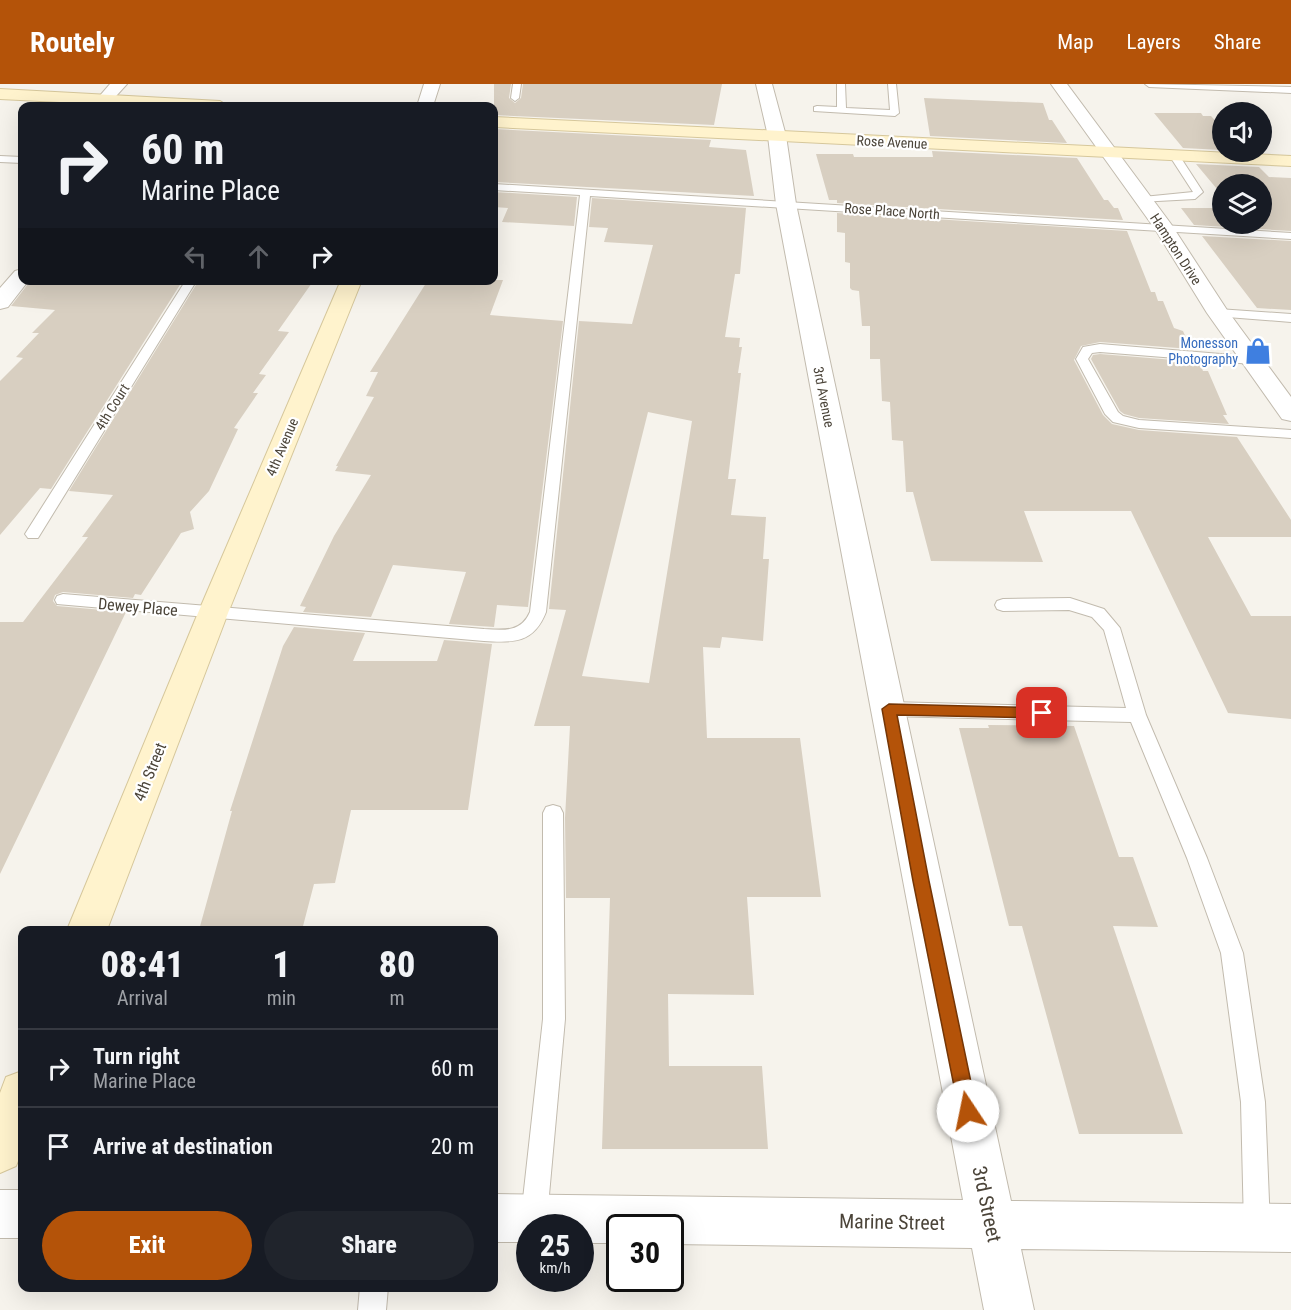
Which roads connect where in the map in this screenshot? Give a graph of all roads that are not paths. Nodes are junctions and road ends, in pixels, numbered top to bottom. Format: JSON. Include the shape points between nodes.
{"nodes":[{"id":1,"x":119,"y":84,"type":"edge"},
{"id":2,"x":432,"y":84,"type":"edge"},
{"id":3,"x":517,"y":84,"type":"edge"},
{"id":4,"x":764,"y":84,"type":"edge"},
{"id":5,"x":841,"y":84,"type":"edge"},
{"id":6,"x":892,"y":84,"type":"edge"},
{"id":7,"x":1059,"y":84,"type":"edge"},
{"id":8,"x":1149,"y":84,"type":"edge"},
{"id":9,"x":1291,"y":90,"type":"edge"},
{"id":10,"x":0,"y":94,"type":"edge"},
{"id":11,"x":515,"y":99,"type":"dead end"},
{"id":12,"x":91,"y":102,"type":"edge"},
{"id":13,"x":103,"y":102,"type":"edge"},
{"id":14,"x":426,"y":102,"type":"edge"},
{"id":15,"x":817,"y":109,"type":"dead end"},
{"id":16,"x":842,"y":110,"type":"junction"},
{"id":17,"x":498,"y":122,"type":"edge"},
{"id":18,"x":777,"y":136,"type":"junction"},
{"id":19,"x":1108,"y":152,"type":"junction"},
{"id":20,"x":1174,"y":155,"type":"junction"},
{"id":21,"x":0,"y":159,"type":"edge"},
{"id":22,"x":18,"y":160,"type":"edge"},
{"id":23,"x":1291,"y":161,"type":"edge"},
{"id":24,"x":498,"y":188,"type":"edge"},
{"id":25,"x":585,"y":193,"type":"junction"},
{"id":26,"x":1143,"y":200,"type":"junction"},
{"id":27,"x":786,"y":204,"type":"junction"},
{"id":28,"x":1164,"y":228,"type":"junction"},
{"id":29,"x":1291,"y":236,"type":"edge"},
{"id":30,"x":18,"y":280,"type":"edge"},
{"id":31,"x":189,"y":285,"type":"edge"},
{"id":32,"x":350,"y":285,"type":"edge"},
{"id":33,"x":0,"y":302,"type":"edge"},
{"id":34,"x":1218,"y":313,"type":"junction"},
{"id":35,"x":1291,"y":318,"type":"edge"},
{"id":36,"x":1252,"y":360,"type":"junction"},
{"id":37,"x":1291,"y":414,"type":"edge"},
{"id":38,"x":1291,"y":434,"type":"edge"},
{"id":39,"x":33,"y":534,"type":"dead end"},
{"id":40,"x":63,"y":600,"type":"dead end"},
{"id":41,"x":1003,"y":605,"type":"dead end"},
{"id":42,"x":213,"y":613,"type":"junction"},
{"id":43,"x":889,"y":709,"type":"junction"},
{"id":44,"x":1137,"y":715,"type":"junction"},
{"id":45,"x":553,"y":813,"type":"dead end"},
{"id":46,"x":89,"y":926,"type":"edge"},
{"id":47,"x":18,"y":1103,"type":"edge"},
{"id":48,"x":0,"y":1150,"type":"edge"},
{"id":49,"x":0,"y":1214,"type":"edge"},
{"id":50,"x":18,"y":1214,"type":"edge"},
{"id":51,"x":514,"y":1218,"type":"edge"},
{"id":52,"x":991,"y":1223,"type":"junction"},
{"id":53,"x":1274,"y":1227,"type":"edge"},
{"id":54,"x":374,"y":1292,"type":"edge"},
{"id":55,"x":372,"y":1310,"type":"edge"},
{"id":56,"x":1009,"y":1310,"type":"edge"}],
"edges":[{"from":1,"to":13,"type":"street"},
{"from":2,"to":14,"type":"street"},
{"from":3,"to":11,"type":"lane"},
{"from":4,"to":18,"type":"street","name":"3rd Avenue"},
{"from":5,"to":16,"type":"lane"},
{"from":6,"to":16,"type":"lane","via":[[895,113]]},
{"from":7,"to":19,"type":"street","name":"Hampton Drive"},
{"from":8,"to":9,"type":"lane"},
{"from":10,"to":12,"type":"street"},
{"from":15,"to":16,"type":"lane"},
{"from":17,"to":18,"type":"street","name":"Rose Avenue"},
{"from":18,"to":19,"type":"street","name":"Rose Avenue"},
{"from":18,"to":27,"type":"street","name":"3rd Avenue"},
{"from":19,"to":20,"type":"street","name":"Rose Avenue"},
{"from":19,"to":26,"type":"street","name":"Hampton Drive"},
{"from":20,"to":23,"type":"street","name":"Rose Avenue"},
{"from":20,"to":26,"type":"lane","via":[[1198,192],[1195,196]]},
{"from":21,"to":22,"type":"lane"},
{"from":24,"to":25,"type":"lane","name":"Rose Place North"},
{"from":25,"to":27,"type":"lane","name":"Rose Place North"},
{"from":25,"to":42,"type":"lane","name":"Dewey Place","via":[[534,624],[525,632],[501,636]]},
{"from":26,"to":28,"type":"street","name":"Hampton Drive"},
{"from":27,"to":28,"type":"lane","name":"Rose Place North"},
{"from":27,"to":43,"type":"street","name":"3rd Avenue"},
{"from":28,"to":29,"type":"lane","name":"Rose Place North"},
{"from":28,"to":34,"type":"street","name":"Hampton Drive"},
{"from":30,"to":33,"type":"street"},
{"from":31,"to":39,"type":"lane","name":"4th Court"},
{"from":32,"to":42,"type":"street","name":"4th Avenue"},
{"from":34,"to":35,"type":"lane"},
{"from":34,"to":36,"type":"street","name":"Hampton Drive"},
{"from":36,"to":37,"type":"street","name":"Hampton Drive"},
{"from":36,"to":38,"type":"lane","via":[[1100,348],[1087,350],[1082,359],[1118,419],[1138,424]]},
{"from":40,"to":42,"type":"lane","name":"Dewey Place"},
{"from":41,"to":44,"type":"lane","via":[[1070,604],[1098,613],[1112,628]]},
{"from":42,"to":46,"type":"street","name":"4th Street"},
{"from":43,"to":44,"type":"lane"},
{"from":43,"to":52,"type":"street","name":"3rd Street"},
{"from":44,"to":53,"type":"lane","via":[[1232,953]]},
{"from":45,"to":51,"type":"lane","via":[[554,1019]]},
{"from":47,"to":48,"type":"street"},
{"from":49,"to":50,"type":"street"},
{"from":51,"to":52,"type":"street","name":"Marine Street"},
{"from":52,"to":53,"type":"street","name":"Marine Street"},
{"from":52,"to":56,"type":"street","name":"3rd Street"},
{"from":54,"to":55,"type":"lane"}]}
